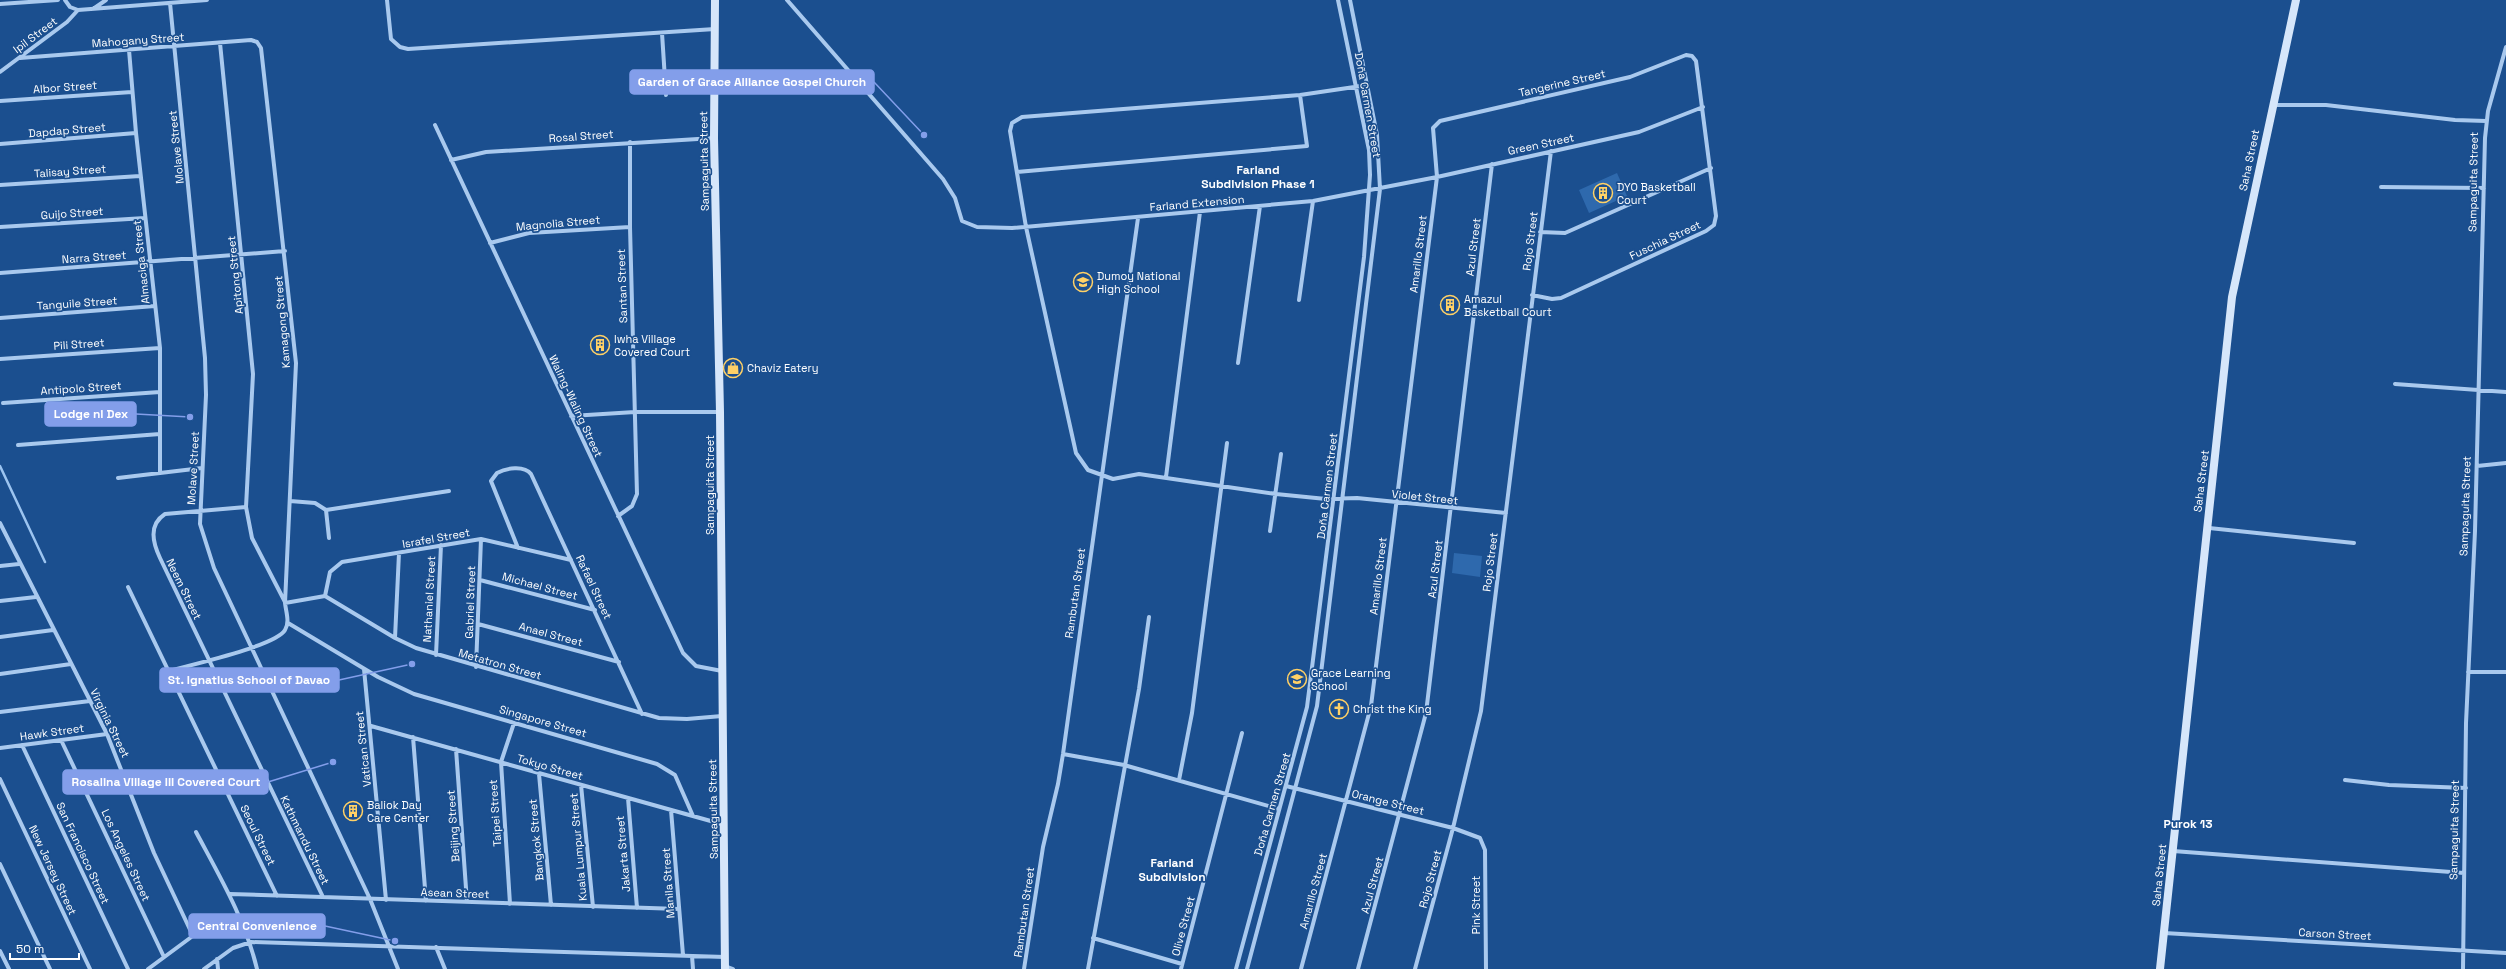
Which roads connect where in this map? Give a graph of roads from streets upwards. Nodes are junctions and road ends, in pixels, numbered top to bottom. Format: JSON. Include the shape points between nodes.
{"nodes":[{"id":1,"x":58,"y":0,"type":"edge"},
{"id":2,"x":65,"y":0,"type":"edge"},
{"id":3,"x":106,"y":0,"type":"edge"},
{"id":4,"x":207,"y":0,"type":"edge"},
{"id":5,"x":387,"y":0,"type":"edge"},
{"id":6,"x":715,"y":0,"type":"edge"},
{"id":7,"x":787,"y":0,"type":"edge"},
{"id":8,"x":1338,"y":0,"type":"edge"},
{"id":9,"x":1350,"y":0,"type":"edge"},
{"id":10,"x":2296,"y":0,"type":"edge"},
{"id":11,"x":170,"y":3,"type":"junction"},
{"id":12,"x":0,"y":4,"type":"edge"},
{"id":13,"x":93,"y":9,"type":"junction"},
{"id":14,"x":78,"y":10,"type":"junction"},
{"id":15,"x":715,"y":29,"type":"junction"},
{"id":16,"x":662,"y":33,"type":"junction"},
{"id":17,"x":257,"y":42,"type":"joint"},
{"id":18,"x":220,"y":43,"type":"junction"},
{"id":19,"x":174,"y":46,"type":"junction"},
{"id":20,"x":2506,"y":46,"type":"edge"},
{"id":21,"x":129,"y":50,"type":"junction"},
{"id":22,"x":20,"y":58,"type":"junction"},
{"id":23,"x":0,"y":72,"type":"edge"},
{"id":24,"x":1368,"y":85,"type":"junction"},
{"id":25,"x":1357,"y":87,"type":"junction"},
{"id":26,"x":132,"y":92,"type":"junction"},
{"id":27,"x":666,"y":95,"type":"dead end"},
{"id":28,"x":1300,"y":96,"type":"junction"},
{"id":29,"x":0,"y":101,"type":"edge"},
{"id":30,"x":2272,"y":105,"type":"junction"},
{"id":31,"x":1703,"y":106,"type":"junction"},
{"id":32,"x":2486,"y":121,"type":"junction"},
{"id":33,"x":435,"y":125,"type":"dead end"},
{"id":34,"x":136,"y":133,"type":"junction"},
{"id":35,"x":714,"y":138,"type":"junction"},
{"id":36,"x":630,"y":142,"type":"junction"},
{"id":37,"x":0,"y":144,"type":"edge"},
{"id":38,"x":1551,"y":151,"type":"junction"},
{"id":39,"x":451,"y":160,"type":"junction"},
{"id":40,"x":1492,"y":164,"type":"junction"},
{"id":41,"x":1711,"y":168,"type":"junction"},
{"id":42,"x":1017,"y":172,"type":"junction"},
{"id":43,"x":140,"y":176,"type":"junction"},
{"id":44,"x":1437,"y":177,"type":"junction"},
{"id":45,"x":0,"y":185,"type":"edge"},
{"id":46,"x":2381,"y":187,"type":"dead end"},
{"id":47,"x":2484,"y":188,"type":"junction"},
{"id":48,"x":1380,"y":189,"type":"junction"},
{"id":49,"x":1369,"y":191,"type":"junction"},
{"id":50,"x":1313,"y":201,"type":"junction"},
{"id":51,"x":1260,"y":206,"type":"junction"},
{"id":52,"x":1200,"y":212,"type":"junction"},
{"id":53,"x":145,"y":218,"type":"junction"},
{"id":54,"x":1138,"y":218,"type":"junction"},
{"id":55,"x":0,"y":227,"type":"edge"},
{"id":56,"x":630,"y":227,"type":"junction"},
{"id":57,"x":1026,"y":227,"type":"junction"},
{"id":58,"x":1540,"y":232,"type":"junction"},
{"id":59,"x":490,"y":243,"type":"junction"},
{"id":60,"x":285,"y":251,"type":"junction"},
{"id":61,"x":242,"y":254,"type":"junction"},
{"id":62,"x":197,"y":258,"type":"junction"},
{"id":63,"x":150,"y":262,"type":"junction"},
{"id":64,"x":0,"y":273,"type":"edge"},
{"id":65,"x":1532,"y":295,"type":"junction"},
{"id":66,"x":1299,"y":300,"type":"dead end"},
{"id":67,"x":155,"y":306,"type":"junction"},
{"id":68,"x":0,"y":318,"type":"edge"},
{"id":69,"x":1356,"y":320,"type":"junction"},
{"id":70,"x":1364,"y":321,"type":"junction"},
{"id":71,"x":160,"y":348,"type":"junction"},
{"id":72,"x":0,"y":359,"type":"edge"},
{"id":73,"x":1238,"y":363,"type":"dead end"},
{"id":74,"x":2395,"y":384,"type":"dead end"},
{"id":75,"x":160,"y":392,"type":"junction"},
{"id":76,"x":2480,"y":392,"type":"junction"},
{"id":77,"x":2506,"y":392,"type":"edge"},
{"id":78,"x":3,"y":403,"type":"dead end"},
{"id":79,"x":635,"y":412,"type":"junction"},
{"id":80,"x":720,"y":412,"type":"junction"},
{"id":81,"x":571,"y":416,"type":"junction"},
{"id":82,"x":160,"y":434,"type":"junction"},
{"id":83,"x":1227,"y":443,"type":"dead end"},
{"id":84,"x":18,"y":445,"type":"dead end"},
{"id":85,"x":1281,"y":454,"type":"dead end"},
{"id":86,"x":2506,"y":463,"type":"edge"},
{"id":87,"x":2477,"y":466,"type":"junction"},
{"id":88,"x":202,"y":468,"type":"junction"},
{"id":89,"x":160,"y":473,"type":"junction"},
{"id":90,"x":1103,"y":475,"type":"junction"},
{"id":91,"x":1166,"y":477,"type":"junction"},
{"id":92,"x":118,"y":478,"type":"dead end"},
{"id":93,"x":1220,"y":486,"type":"junction"},
{"id":94,"x":449,"y":491,"type":"dead end"},
{"id":95,"x":1276,"y":494,"type":"junction"},
{"id":96,"x":1334,"y":498,"type":"junction"},
{"id":97,"x":1342,"y":498,"type":"junction"},
{"id":98,"x":290,"y":501,"type":"junction"},
{"id":99,"x":1396,"y":503,"type":"junction"},
{"id":100,"x":246,"y":507,"type":"junction"},
{"id":101,"x":1451,"y":509,"type":"junction"},
{"id":102,"x":200,"y":510,"type":"junction"},
{"id":103,"x":326,"y":510,"type":"junction"},
{"id":104,"x":1506,"y":513,"type":"junction"},
{"id":105,"x":618,"y":516,"type":"junction"},
{"id":106,"x":0,"y":524,"type":"edge"},
{"id":107,"x":2209,"y":528,"type":"dead end"},
{"id":108,"x":1270,"y":531,"type":"dead end"},
{"id":109,"x":329,"y":538,"type":"dead end"},
{"id":110,"x":482,"y":539,"type":"junction"},
{"id":111,"x":2354,"y":542,"type":"dead end"},
{"id":112,"x":441,"y":545,"type":"junction"},
{"id":113,"x":518,"y":548,"type":"junction"},
{"id":114,"x":399,"y":554,"type":"junction"},
{"id":115,"x":571,"y":560,"type":"junction"},
{"id":116,"x":19,"y":564,"type":"junction"},
{"id":117,"x":0,"y":566,"type":"edge"},
{"id":118,"x":480,"y":580,"type":"junction"},
{"id":119,"x":128,"y":587,"type":"dead end"},
{"id":120,"x":325,"y":596,"type":"junction"},
{"id":121,"x":36,"y":597,"type":"junction"},
{"id":122,"x":0,"y":601,"type":"edge"},
{"id":123,"x":285,"y":603,"type":"junction"},
{"id":124,"x":595,"y":610,"type":"junction"},
{"id":125,"x":1320,"y":614,"type":"junction"},
{"id":126,"x":1328,"y":615,"type":"junction"},
{"id":127,"x":1149,"y":617,"type":"dead end"},
{"id":128,"x":288,"y":623,"type":"junction"},
{"id":129,"x":478,"y":624,"type":"junction"},
{"id":130,"x":53,"y":630,"type":"junction"},
{"id":131,"x":0,"y":637,"type":"edge"},
{"id":132,"x":395,"y":638,"type":"junction"},
{"id":133,"x":252,"y":647,"type":"junction"},
{"id":134,"x":436,"y":655,"type":"junction"},
{"id":135,"x":208,"y":660,"type":"junction"},
{"id":136,"x":618,"y":662,"type":"junction"},
{"id":137,"x":71,"y":664,"type":"junction"},
{"id":138,"x":476,"y":667,"type":"junction"},
{"id":139,"x":364,"y":669,"type":"junction"},
{"id":140,"x":169,"y":671,"type":"junction"},
{"id":141,"x":722,"y":671,"type":"junction"},
{"id":142,"x":2468,"y":672,"type":"junction"},
{"id":143,"x":2506,"y":672,"type":"edge"},
{"id":144,"x":0,"y":674,"type":"edge"},
{"id":145,"x":1310,"y":688,"type":"junction"},
{"id":146,"x":1320,"y":689,"type":"junction"},
{"id":147,"x":90,"y":701,"type":"junction"},
{"id":148,"x":0,"y":712,"type":"edge"},
{"id":149,"x":642,"y":714,"type":"junction"},
{"id":150,"x":723,"y":716,"type":"junction"},
{"id":151,"x":514,"y":722,"type":"junction"},
{"id":152,"x":371,"y":726,"type":"junction"},
{"id":153,"x":1303,"y":726,"type":"junction"},
{"id":154,"x":1312,"y":728,"type":"junction"},
{"id":155,"x":1242,"y":733,"type":"dead end"},
{"id":156,"x":107,"y":734,"type":"junction"},
{"id":157,"x":412,"y":737,"type":"junction"},
{"id":158,"x":61,"y":740,"type":"junction"},
{"id":159,"x":22,"y":745,"type":"junction"},
{"id":160,"x":0,"y":748,"type":"edge"},
{"id":161,"x":456,"y":749,"type":"junction"},
{"id":162,"x":1063,"y":754,"type":"junction"},
{"id":163,"x":501,"y":762,"type":"junction"},
{"id":164,"x":1124,"y":765,"type":"junction"},
{"id":165,"x":539,"y":774,"type":"junction"},
{"id":166,"x":0,"y":780,"type":"edge"},
{"id":167,"x":1179,"y":780,"type":"junction"},
{"id":168,"x":2345,"y":780,"type":"dead end"},
{"id":169,"x":581,"y":785,"type":"junction"},
{"id":170,"x":1286,"y":786,"type":"junction"},
{"id":171,"x":1295,"y":788,"type":"junction"},
{"id":172,"x":2466,"y":788,"type":"junction"},
{"id":173,"x":1227,"y":795,"type":"junction"},
{"id":174,"x":628,"y":798,"type":"junction"},
{"id":175,"x":1346,"y":801,"type":"junction"},
{"id":176,"x":1279,"y":809,"type":"junction"},
{"id":177,"x":671,"y":810,"type":"junction"},
{"id":178,"x":1400,"y":815,"type":"junction"},
{"id":179,"x":693,"y":816,"type":"junction"},
{"id":180,"x":725,"y":825,"type":"junction"},
{"id":181,"x":1453,"y":828,"type":"junction"},
{"id":182,"x":196,"y":832,"type":"dead end"},
{"id":183,"x":1482,"y":841,"type":"joint"},
{"id":184,"x":2173,"y":851,"type":"junction"},
{"id":185,"x":0,"y":864,"type":"edge"},
{"id":186,"x":2464,"y":874,"type":"junction"},
{"id":187,"x":230,"y":894,"type":"junction"},
{"id":188,"x":277,"y":896,"type":"junction"},
{"id":189,"x":323,"y":897,"type":"junction"},
{"id":190,"x":370,"y":899,"type":"junction"},
{"id":191,"x":386,"y":900,"type":"junction"},
{"id":192,"x":426,"y":901,"type":"junction"},
{"id":193,"x":467,"y":902,"type":"junction"},
{"id":194,"x":510,"y":904,"type":"junction"},
{"id":195,"x":551,"y":905,"type":"junction"},
{"id":196,"x":593,"y":907,"type":"junction"},
{"id":197,"x":637,"y":908,"type":"junction"},
{"id":198,"x":679,"y":910,"type":"junction"},
{"id":199,"x":209,"y":924,"type":"dead end"},
{"id":200,"x":2164,"y":933,"type":"junction"},
{"id":201,"x":193,"y":936,"type":"junction"},
{"id":202,"x":1093,"y":938,"type":"junction"},
{"id":203,"x":251,"y":942,"type":"junction"},
{"id":204,"x":389,"y":946,"type":"junction"},
{"id":205,"x":436,"y":947,"type":"junction"},
{"id":206,"x":2464,"y":950,"type":"junction"},
{"id":207,"x":0,"y":951,"type":"edge"},
{"id":208,"x":2506,"y":953,"type":"edge"},
{"id":209,"x":683,"y":955,"type":"junction"},
{"id":210,"x":692,"y":956,"type":"junction"},
{"id":211,"x":164,"y":957,"type":"junction"},
{"id":212,"x":725,"y":957,"type":"junction"},
{"id":213,"x":217,"y":958,"type":"junction"},
{"id":214,"x":1181,"y":967,"type":"edge"},
{"id":215,"x":728,"y":968,"type":"edge"},
{"id":216,"x":9,"y":969,"type":"edge"},
{"id":217,"x":50,"y":969,"type":"edge"},
{"id":218,"x":90,"y":969,"type":"edge"},
{"id":219,"x":128,"y":969,"type":"edge"},
{"id":220,"x":148,"y":969,"type":"edge"},
{"id":221,"x":204,"y":969,"type":"edge"},
{"id":222,"x":218,"y":969,"type":"edge"},
{"id":223,"x":257,"y":969,"type":"edge"},
{"id":224,"x":398,"y":969,"type":"edge"},
{"id":225,"x":445,"y":969,"type":"edge"},
{"id":226,"x":693,"y":969,"type":"edge"},
{"id":227,"x":1024,"y":969,"type":"edge"},
{"id":228,"x":1088,"y":969,"type":"edge"},
{"id":229,"x":1236,"y":969,"type":"edge"},
{"id":230,"x":1247,"y":969,"type":"edge"},
{"id":231,"x":1301,"y":969,"type":"edge"},
{"id":232,"x":1358,"y":969,"type":"edge"},
{"id":233,"x":1415,"y":969,"type":"edge"},
{"id":234,"x":1486,"y":969,"type":"edge"},
{"id":235,"x":2160,"y":969,"type":"edge"},
{"id":236,"x":2463,"y":969,"type":"edge"}],
"edges":[{"from":1,"to":12,"type":"street"},
{"from":2,"to":14,"type":"street"},
{"from":3,"to":13,"type":"street"},
{"from":4,"to":11,"type":"street"},
{"from":5,"to":16,"type":"street","via":[[391,39],[400,47],[408,49]]},
{"from":6,"to":15,"type":"street","name":"Sampaguita Street"},
{"from":7,"to":57,"type":"street","name":"Farland Extension","via":[[943,179],[955,198],[962,220],[977,227]]},
{"from":8,"to":25,"type":"street","name":"Doña Carmen Street"},
{"from":9,"to":24,"type":"street","name":"Doña Carmen Street"},
{"from":10,"to":30,"type":"street","name":"Saha Street"},
{"from":11,"to":13,"type":"street"},
{"from":11,"to":19,"type":"street","name":"Molave Street"},
{"from":13,"to":14,"type":"street"},
{"from":14,"to":22,"type":"street","name":"Ipil Street","via":[[67,22]]},
{"from":15,"to":16,"type":"street"},
{"from":15,"to":35,"type":"street","name":"Sampaguita Street"},
{"from":16,"to":27,"type":"street"},
{"from":17,"to":18,"type":"street","name":"Mahogany Street","via":[[251,40]]},
{"from":17,"to":60,"type":"street","name":"Kamagong Street","via":[[260,48]]},
{"from":18,"to":19,"type":"street","name":"Mahogany Street"},
{"from":18,"to":61,"type":"street","name":"Apitong Street"},
{"from":19,"to":21,"type":"street","name":"Mahogany Street"},
{"from":19,"to":62,"type":"street","name":"Molave Street"},
{"from":20,"to":32,"type":"street","name":"Sampaguita Street"},
{"from":21,"to":22,"type":"street","name":"Mahogany Street"},
{"from":21,"to":26,"type":"street","name":"Almaciga Street"},
{"from":22,"to":23,"type":"street","name":"Ipil Street"},
{"from":24,"to":25,"type":"street"},
{"from":24,"to":48,"type":"street","name":"Doña Carmen Street","via":[[1379,147]]},
{"from":25,"to":28,"type":"street"},
{"from":25,"to":49,"type":"street","name":"Doña Carmen Street","via":[[1369,150]]},
{"from":26,"to":29,"type":"street","name":"Albor Street"},
{"from":26,"to":34,"type":"street","name":"Almaciga Street"},
{"from":28,"to":42,"type":"street","name":"Violet Street","via":[[1022,117],[1014,120],[1010,127]]},
{"from":28,"to":42,"type":"street","via":[[1308,146]]},
{"from":30,"to":32,"type":"street","via":[[2326,105],[2455,120]]},
{"from":30,"to":184,"type":"street","name":"Saha Street","via":[[2232,297]]},
{"from":31,"to":38,"type":"street","name":"Green Street","via":[[1655,128]]},
{"from":31,"to":41,"type":"street","name":"Fuschia Street"},
{"from":31,"to":44,"type":"street","name":"Tangerine Street","via":[[1696,61],[1692,56],[1686,55],[1630,77],[1440,121],[1432,132]]},
{"from":32,"to":47,"type":"street","name":"Sampaguita Street"},
{"from":33,"to":39,"type":"street","name":"Waling-Waling Street"},
{"from":34,"to":37,"type":"street","name":"Dapdap Street"},
{"from":34,"to":43,"type":"street","name":"Almaciga Street"},
{"from":35,"to":36,"type":"street","name":"Rosal Street"},
{"from":35,"to":80,"type":"street","name":"Sampaguita Street"},
{"from":36,"to":39,"type":"street","name":"Rosal Street","via":[[480,152]]},
{"from":36,"to":56,"type":"street","name":"Santan Street"},
{"from":38,"to":40,"type":"street","name":"Green Street"},
{"from":38,"to":58,"type":"street","name":"Rojo Street"},
{"from":39,"to":59,"type":"street","name":"Waling-Waling Street"},
{"from":40,"to":44,"type":"street","name":"Green Street"},
{"from":40,"to":101,"type":"street","name":"Azul Street"},
{"from":41,"to":58,"type":"street","via":[[1565,233]]},
{"from":41,"to":65,"type":"street","name":"Fuschia Street","via":[[1716,222],[1711,228],[1561,298]]},
{"from":42,"to":57,"type":"street","name":"Violet Street"},
{"from":43,"to":45,"type":"street","name":"Talisay Street"},
{"from":43,"to":53,"type":"street","name":"Almaciga Street"},
{"from":44,"to":48,"type":"street","name":"Green Street"},
{"from":44,"to":99,"type":"street","name":"Amarillo Street"},
{"from":46,"to":47,"type":"street"},
{"from":47,"to":76,"type":"street","name":"Sampaguita Street"},
{"from":48,"to":49,"type":"street","name":"Green Street"},
{"from":48,"to":70,"type":"street","name":"Doña Carmen Street"},
{"from":49,"to":50,"type":"street","name":"Farland Extension"},
{"from":49,"to":69,"type":"street","name":"Doña Carmen Street"},
{"from":50,"to":51,"type":"street","name":"Farland Extension"},
{"from":50,"to":66,"type":"street"},
{"from":51,"to":52,"type":"street","name":"Farland Extension"},
{"from":51,"to":73,"type":"street"},
{"from":52,"to":54,"type":"street","name":"Farland Extension"},
{"from":52,"to":91,"type":"street"},
{"from":53,"to":55,"type":"street","name":"Guijo Street"},
{"from":53,"to":63,"type":"street","name":"Almaciga Street"},
{"from":54,"to":57,"type":"street","name":"Farland Extension"},
{"from":54,"to":90,"type":"street","name":"Rambutan Street"},
{"from":56,"to":59,"type":"street","name":"Magnolia Street","via":[[529,233]]},
{"from":56,"to":79,"type":"street","name":"Santan Street"},
{"from":57,"to":90,"type":"street","name":"Violet Street","via":[[1076,453],[1088,470]]},
{"from":58,"to":65,"type":"street","name":"Rojo Street"},
{"from":59,"to":81,"type":"street","name":"Waling-Waling Street"},
{"from":60,"to":61,"type":"street","name":"Narra Street"},
{"from":60,"to":98,"type":"street","name":"Kamagong Street","via":[[296,363]]},
{"from":61,"to":62,"type":"street","name":"Narra Street"},
{"from":61,"to":100,"type":"street","name":"Apitong Street","via":[[253,374]]},
{"from":62,"to":63,"type":"street","name":"Narra Street"},
{"from":62,"to":88,"type":"street","name":"Molave Street","via":[[206,377]]},
{"from":63,"to":64,"type":"street","name":"Narra Street"},
{"from":63,"to":67,"type":"street","name":"Almaciga Street"},
{"from":65,"to":104,"type":"street","name":"Rojo Street"},
{"from":67,"to":68,"type":"street","name":"Tanguile Street"},
{"from":67,"to":71,"type":"street","name":"Almaciga Street"},
{"from":69,"to":70,"type":"street"},
{"from":69,"to":96,"type":"street","name":"Doña Carmen Street"},
{"from":70,"to":97,"type":"street","name":"Doña Carmen Street"},
{"from":71,"to":72,"type":"street","name":"Pili Street"},
{"from":71,"to":75,"type":"street","name":"Almaciga Street"},
{"from":74,"to":76,"type":"street"},
{"from":75,"to":78,"type":"street","name":"Antipolo Street"},
{"from":75,"to":82,"type":"street","name":"Almaciga Street"},
{"from":76,"to":77,"type":"street"},
{"from":76,"to":87,"type":"street","name":"Sampaguita Street"},
{"from":79,"to":80,"type":"street"},
{"from":79,"to":81,"type":"street"},
{"from":79,"to":105,"type":"street","name":"Santan Street","via":[[637,494],[632,506]]},
{"from":80,"to":141,"type":"street","name":"Sampaguita Street"},
{"from":81,"to":105,"type":"street","name":"Waling-Waling Street"},
{"from":82,"to":84,"type":"street"},
{"from":82,"to":89,"type":"street","name":"Almaciga Street"},
{"from":83,"to":93,"type":"street"},
{"from":85,"to":95,"type":"street"},
{"from":86,"to":87,"type":"street"},
{"from":87,"to":142,"type":"street","name":"Sampaguita Street"},
{"from":88,"to":89,"type":"street"},
{"from":88,"to":102,"type":"street","name":"Molave Street"},
{"from":89,"to":92,"type":"street"},
{"from":90,"to":91,"type":"street","name":"Violet Street","via":[[1113,479],[1139,474]]},
{"from":90,"to":162,"type":"street","name":"Rambutan Street","via":[[1084,591]]},
{"from":91,"to":93,"type":"street","name":"Violet Street"},
{"from":93,"to":95,"type":"street","name":"Violet Street"},
{"from":93,"to":167,"type":"street","via":[[1192,713]]},
{"from":94,"to":103,"type":"street"},
{"from":95,"to":96,"type":"street","name":"Violet Street"},
{"from":95,"to":108,"type":"street"},
{"from":96,"to":97,"type":"street","name":"Violet Street"},
{"from":96,"to":125,"type":"street","name":"Doña Carmen Street"},
{"from":97,"to":99,"type":"street","name":"Violet Street"},
{"from":97,"to":126,"type":"street","name":"Doña Carmen Street"},
{"from":98,"to":103,"type":"street","via":[[315,503]]},
{"from":98,"to":123,"type":"street","name":"Kamagong Street"},
{"from":99,"to":101,"type":"street","name":"Violet Street"},
{"from":99,"to":175,"type":"street","name":"Amarillo Street","via":[[1371,706]]},
{"from":100,"to":102,"type":"street"},
{"from":100,"to":123,"type":"street","name":"Apitong Street","via":[[252,538]]},
{"from":101,"to":104,"type":"street","name":"Violet Street"},
{"from":101,"to":178,"type":"street","name":"Azul Street","via":[[1426,713]]},
{"from":102,"to":133,"type":"street","name":"Molave Street","via":[[200,524],[209,555]]},
{"from":102,"to":135,"type":"street","name":"Neem Street","via":[[165,514],[156,523],[153,538],[155,548]]},
{"from":103,"to":109,"type":"street"},
{"from":104,"to":181,"type":"street","name":"Rojo Street","via":[[1481,711]]},
{"from":105,"to":141,"type":"street","name":"Waling-Waling Street","via":[[683,653],[696,666]]},
{"from":106,"to":116,"type":"street","name":"Virginia Street"},
{"from":107,"to":111,"type":"street"},
{"from":110,"to":112,"type":"street","name":"Israfel Street"},
{"from":110,"to":113,"type":"street","name":"Israfel Street"},
{"from":110,"to":118,"type":"street","name":"Gabriel Street"},
{"from":112,"to":114,"type":"street","name":"Israfel Street"},
{"from":112,"to":134,"type":"street","name":"Nathaniel Street"},
{"from":113,"to":115,"type":"street","name":"Israfel Street"},
{"from":113,"to":115,"type":"street","name":"Rafael Street","via":[[491,481],[501,471],[519,468],[528,470]]},
{"from":114,"to":120,"type":"street","name":"Israfel Street","via":[[338,564],[330,572]]},
{"from":114,"to":132,"type":"street"},
{"from":115,"to":124,"type":"street","name":"Rafael Street"},
{"from":116,"to":117,"type":"street"},
{"from":116,"to":121,"type":"street","name":"Virginia Street"},
{"from":118,"to":124,"type":"street","name":"Michael Street"},
{"from":118,"to":129,"type":"street","name":"Gabriel Street"},
{"from":119,"to":140,"type":"street","name":"Seoul Street"},
{"from":120,"to":123,"type":"street"},
{"from":120,"to":132,"type":"street","name":"Metatron Street"},
{"from":121,"to":122,"type":"street"},
{"from":121,"to":130,"type":"street","name":"Virginia Street"},
{"from":123,"to":128,"type":"street"},
{"from":124,"to":136,"type":"street","name":"Rafael Street"},
{"from":125,"to":126,"type":"street"},
{"from":125,"to":145,"type":"street","name":"Doña Carmen Street"},
{"from":126,"to":146,"type":"street","name":"Doña Carmen Street"},
{"from":127,"to":164,"type":"street","via":[[1140,689]]},
{"from":128,"to":133,"type":"street","via":[[278,637]]},
{"from":128,"to":139,"type":"street","name":"Singapore Street","via":[[317,638]]},
{"from":129,"to":136,"type":"street","name":"Anael Street"},
{"from":129,"to":138,"type":"street","name":"Gabriel Street"},
{"from":130,"to":131,"type":"street"},
{"from":130,"to":137,"type":"street","name":"Virginia Street"},
{"from":132,"to":134,"type":"street","name":"Metatron Street"},
{"from":133,"to":135,"type":"street"},
{"from":133,"to":190,"type":"street","name":"Molave Street"},
{"from":134,"to":138,"type":"street","name":"Metatron Street"},
{"from":135,"to":140,"type":"street"},
{"from":135,"to":189,"type":"street","name":"Kathmandu Street"},
{"from":136,"to":149,"type":"street","name":"Rafael Street"},
{"from":137,"to":144,"type":"street"},
{"from":137,"to":147,"type":"street","name":"Virginia Street"},
{"from":138,"to":149,"type":"street","name":"Metatron Street"},
{"from":139,"to":151,"type":"street","name":"Singapore Street","via":[[393,686],[414,694]]},
{"from":139,"to":152,"type":"street","name":"Vatican Street"},
{"from":140,"to":188,"type":"street","name":"Seoul Street"},
{"from":141,"to":150,"type":"street","name":"Sampaguita Street"},
{"from":142,"to":143,"type":"street"},
{"from":142,"to":172,"type":"street","name":"Sampaguita Street"},
{"from":145,"to":146,"type":"street"},
{"from":145,"to":153,"type":"street","name":"Doña Carmen Street"},
{"from":146,"to":154,"type":"street","name":"Doña Carmen Street"},
{"from":147,"to":148,"type":"street"},
{"from":147,"to":156,"type":"street","name":"Virginia Street"},
{"from":149,"to":150,"type":"street","name":"Metatron Street","via":[[673,719]]},
{"from":150,"to":180,"type":"street","name":"Sampaguita Street"},
{"from":151,"to":163,"type":"street","name":"Taipei Street"},
{"from":151,"to":179,"type":"street","name":"Singapore Street","via":[[657,764],[669,770],[679,782]]},
{"from":152,"to":157,"type":"street","name":"Tokyo Street"},
{"from":152,"to":191,"type":"street","name":"Vatican Street"},
{"from":153,"to":154,"type":"street"},
{"from":153,"to":170,"type":"street","name":"Doña Carmen Street"},
{"from":154,"to":171,"type":"street","name":"Doña Carmen Street"},
{"from":155,"to":173,"type":"street","name":"Olive Street"},
{"from":156,"to":158,"type":"street","name":"Hawk Street"},
{"from":156,"to":201,"type":"street","name":"Virginia Street","via":[[154,853]]},
{"from":157,"to":161,"type":"street","name":"Tokyo Street"},
{"from":157,"to":192,"type":"street"},
{"from":158,"to":159,"type":"street","name":"Hawk Street"},
{"from":158,"to":211,"type":"street","name":"Los Angeles Street"},
{"from":159,"to":160,"type":"street","name":"Hawk Street"},
{"from":159,"to":219,"type":"street","name":"San Francisco Street"},
{"from":161,"to":163,"type":"street","name":"Tokyo Street"},
{"from":161,"to":193,"type":"street","name":"Beijing Street"},
{"from":162,"to":164,"type":"street"},
{"from":162,"to":227,"type":"street","name":"Rambutan Street","via":[[1043,846]]},
{"from":163,"to":165,"type":"street","name":"Tokyo Street"},
{"from":163,"to":194,"type":"street","name":"Taipei Street"},
{"from":164,"to":167,"type":"street"},
{"from":164,"to":202,"type":"street"},
{"from":165,"to":169,"type":"street","name":"Tokyo Street"},
{"from":165,"to":195,"type":"street","name":"Bangkok Street"},
{"from":166,"to":218,"type":"street","name":"New Jersey Street"},
{"from":167,"to":173,"type":"street"},
{"from":168,"to":172,"type":"street","via":[[2389,785]]},
{"from":169,"to":174,"type":"street","name":"Tokyo Street"},
{"from":169,"to":196,"type":"street","name":"Kuala Lumpur Street"},
{"from":170,"to":171,"type":"street","name":"Orange Street"},
{"from":170,"to":176,"type":"street","name":"Doña Carmen Street"},
{"from":171,"to":175,"type":"street","name":"Orange Street"},
{"from":171,"to":230,"type":"street","name":"Doña Carmen Street"},
{"from":172,"to":186,"type":"street","name":"Sampaguita Street"},
{"from":173,"to":176,"type":"street"},
{"from":173,"to":214,"type":"street","name":"Olive Street"},
{"from":174,"to":177,"type":"street","name":"Tokyo Street"},
{"from":174,"to":197,"type":"street","name":"Jakarta Street"},
{"from":175,"to":178,"type":"street","name":"Orange Street"},
{"from":175,"to":231,"type":"street","name":"Amarillo Street"},
{"from":176,"to":229,"type":"street","name":"Doña Carmen Street"},
{"from":177,"to":179,"type":"street","name":"Tokyo Street"},
{"from":177,"to":198,"type":"street","name":"Manila Street"},
{"from":178,"to":181,"type":"street","name":"Orange Street"},
{"from":178,"to":232,"type":"street","name":"Azul Street"},
{"from":179,"to":180,"type":"street","name":"Tokyo Street"},
{"from":180,"to":212,"type":"street","name":"Sampaguita Street"},
{"from":181,"to":183,"type":"street","name":"Orange Street","via":[[1475,835]]},
{"from":181,"to":233,"type":"street","name":"Rojo Street"},
{"from":182,"to":187,"type":"street"},
{"from":183,"to":234,"type":"street","name":"Pink Street","via":[[1485,850]]},
{"from":184,"to":186,"type":"street"},
{"from":184,"to":200,"type":"street","name":"Saha Street"},
{"from":185,"to":217,"type":"street"},
{"from":186,"to":206,"type":"street","name":"Sampaguita Street"},
{"from":187,"to":188,"type":"street","name":"Asean Street"},
{"from":187,"to":203,"type":"street"},
{"from":188,"to":189,"type":"street","name":"Asean Street"},
{"from":189,"to":190,"type":"street","name":"Asean Street"},
{"from":190,"to":191,"type":"street","name":"Asean Street"},
{"from":190,"to":204,"type":"street","name":"Molave Street"},
{"from":191,"to":192,"type":"street","name":"Asean Street"},
{"from":192,"to":193,"type":"street","name":"Asean Street"},
{"from":193,"to":194,"type":"street","name":"Asean Street"},
{"from":194,"to":195,"type":"street","name":"Asean Street"},
{"from":195,"to":196,"type":"street","name":"Asean Street"},
{"from":196,"to":197,"type":"street","name":"Asean Street"},
{"from":197,"to":198,"type":"street","name":"Asean Street"},
{"from":198,"to":209,"type":"street","name":"Manila Street"},
{"from":199,"to":201,"type":"street"},
{"from":200,"to":206,"type":"street","name":"Carson Street"},
{"from":200,"to":235,"type":"street","name":"Saha Street"},
{"from":201,"to":211,"type":"street"},
{"from":202,"to":214,"type":"street"},
{"from":202,"to":228,"type":"street"},
{"from":203,"to":204,"type":"street"},
{"from":203,"to":213,"type":"street","via":[[233,948]]},
{"from":203,"to":223,"type":"street"},
{"from":204,"to":205,"type":"street"},
{"from":204,"to":224,"type":"street","name":"Molave Street"},
{"from":205,"to":209,"type":"street"},
{"from":205,"to":225,"type":"street"},
{"from":206,"to":208,"type":"street","name":"Carson Street"},
{"from":206,"to":236,"type":"street","name":"Sampaguita Street"},
{"from":207,"to":216,"type":"street"},
{"from":209,"to":210,"type":"street"},
{"from":210,"to":212,"type":"street"},
{"from":210,"to":226,"type":"street"},
{"from":211,"to":220,"type":"street"},
{"from":212,"to":215,"type":"street","name":"Sampaguita Street"},
{"from":213,"to":221,"type":"street"},
{"from":213,"to":222,"type":"street"}]}
